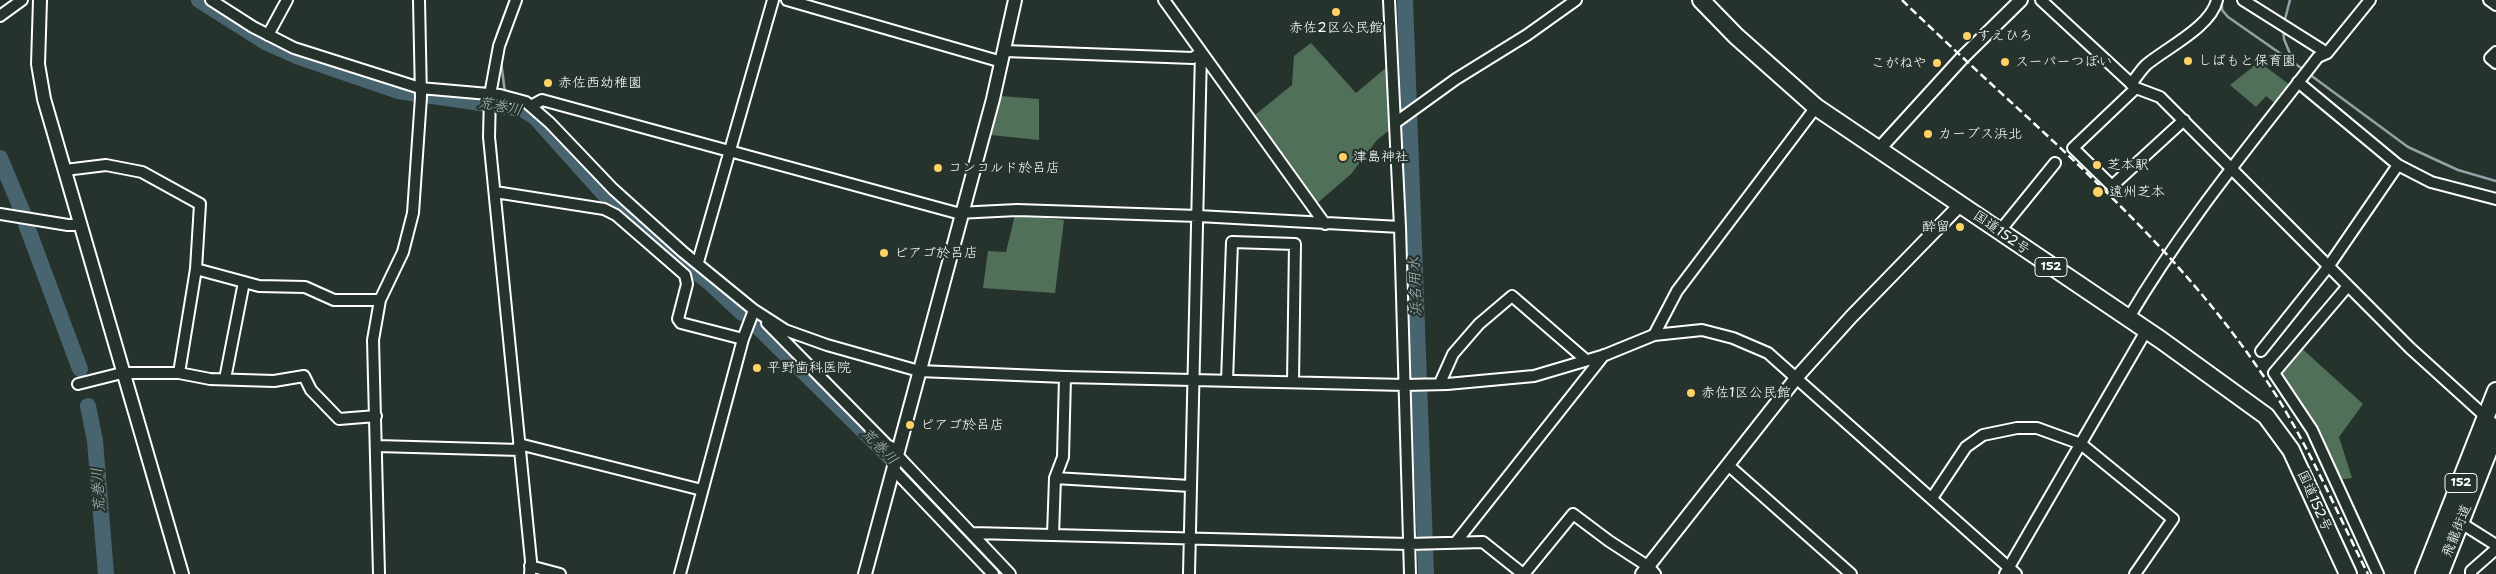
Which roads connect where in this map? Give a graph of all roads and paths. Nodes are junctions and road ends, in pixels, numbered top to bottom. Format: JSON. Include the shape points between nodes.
{"nodes":[{"id":1,"x":22,"y":0,"type":"edge"},
{"id":2,"x":40,"y":0,"type":"edge"},
{"id":3,"x":211,"y":0,"type":"edge"},
{"id":4,"x":287,"y":0,"type":"edge"},
{"id":5,"x":419,"y":0,"type":"edge"},
{"id":6,"x":516,"y":0,"type":"edge"},
{"id":7,"x":773,"y":0,"type":"edge"},
{"id":8,"x":787,"y":0,"type":"edge"},
{"id":9,"x":1015,"y":0,"type":"edge"},
{"id":10,"x":1164,"y":0,"type":"edge"},
{"id":11,"x":1389,"y":0,"type":"edge"},
{"id":12,"x":1576,"y":0,"type":"edge"},
{"id":13,"x":1701,"y":0,"type":"edge"},
{"id":14,"x":2021,"y":0,"type":"edge"},
{"id":15,"x":2041,"y":0,"type":"edge"},
{"id":16,"x":2217,"y":0,"type":"edge"},
{"id":17,"x":2243,"y":0,"type":"edge"},
{"id":18,"x":2370,"y":0,"type":"edge"},
{"id":19,"x":2489,"y":0,"type":"edge"},
{"id":20,"x":2496,"y":5,"type":"edge"},
{"id":21,"x":0,"y":16,"type":"edge"},
{"id":22,"x":268,"y":35,"type":"junction"},
{"id":23,"x":1201,"y":52,"type":"junction"},
{"id":24,"x":2496,"y":52,"type":"edge"},
{"id":25,"x":2327,"y":53,"type":"junction"},
{"id":26,"x":1003,"y":56,"type":"junction"},
{"id":27,"x":2496,"y":63,"type":"edge"},
{"id":28,"x":2299,"y":81,"type":"junction"},
{"id":29,"x":2134,"y":86,"type":"junction"},
{"id":30,"x":420,"y":92,"type":"junction"},
{"id":31,"x":490,"y":95,"type":"junction"},
{"id":32,"x":531,"y":106,"type":"junction"},
{"id":33,"x":1816,"y":107,"type":"junction"},
{"id":34,"x":2184,"y":120,"type":"junction"},
{"id":35,"x":1399,"y":121,"type":"junction"},
{"id":36,"x":1880,"y":148,"type":"junction"},
{"id":37,"x":730,"y":150,"type":"junction"},
{"id":38,"x":2055,"y":163,"type":"dead end"},
{"id":39,"x":2398,"y":165,"type":"junction"},
{"id":40,"x":65,"y":170,"type":"junction"},
{"id":41,"x":2230,"y":170,"type":"junction"},
{"id":42,"x":495,"y":192,"type":"junction"},
{"id":43,"x":2496,"y":199,"type":"edge"},
{"id":44,"x":1961,"y":204,"type":"junction"},
{"id":45,"x":962,"y":212,"type":"junction"},
{"id":46,"x":0,"y":214,"type":"edge"},
{"id":47,"x":1198,"y":216,"type":"junction"},
{"id":48,"x":1325,"y":224,"type":"junction"},
{"id":49,"x":78,"y":225,"type":"junction"},
{"id":50,"x":1400,"y":227,"type":"junction"},
{"id":51,"x":1999,"y":232,"type":"junction"},
{"id":52,"x":698,"y":262,"type":"junction"},
{"id":53,"x":2328,"y":267,"type":"junction"},
{"id":54,"x":196,"y":269,"type":"junction"},
{"id":55,"x":244,"y":282,"type":"junction"},
{"id":56,"x":2347,"y":287,"type":"junction"},
{"id":57,"x":380,"y":300,"type":"junction"},
{"id":58,"x":758,"y":313,"type":"junction"},
{"id":59,"x":2128,"y":318,"type":"junction"},
{"id":60,"x":2146,"y":331,"type":"junction"},
{"id":61,"x":1654,"y":335,"type":"junction"},
{"id":62,"x":743,"y":339,"type":"junction"},
{"id":63,"x":2261,"y":350,"type":"dead end"},
{"id":64,"x":1604,"y":355,"type":"junction"},
{"id":65,"x":1586,"y":360,"type":"junction"},
{"id":66,"x":919,"y":371,"type":"junction"},
{"id":67,"x":122,"y":373,"type":"junction"},
{"id":68,"x":179,"y":373,"type":"junction"},
{"id":69,"x":1065,"y":377,"type":"junction"},
{"id":70,"x":1797,"y":377,"type":"junction"},
{"id":71,"x":224,"y":379,"type":"junction"},
{"id":72,"x":1195,"y":380,"type":"junction"},
{"id":73,"x":1227,"y":381,"type":"junction"},
{"id":74,"x":1293,"y":382,"type":"junction"},
{"id":75,"x":1440,"y":383,"type":"junction"},
{"id":76,"x":78,"y":384,"type":"dead end"},
{"id":77,"x":1407,"y":385,"type":"junction"},
{"id":78,"x":2496,"y":391,"type":"edge"},
{"id":79,"x":376,"y":416,"type":"junction"},
{"id":80,"x":2491,"y":422,"type":"edge"},
{"id":81,"x":2496,"y":432,"type":"edge"},
{"id":82,"x":2081,"y":444,"type":"junction"},
{"id":83,"x":378,"y":446,"type":"junction"},
{"id":84,"x":519,"y":447,"type":"junction"},
{"id":85,"x":896,"y":460,"type":"junction"},
{"id":86,"x":1728,"y":465,"type":"junction"},
{"id":87,"x":1055,"y":478,"type":"junction"},
{"id":88,"x":1190,"y":486,"type":"junction"},
{"id":89,"x":702,"y":490,"type":"junction"},
{"id":90,"x":1932,"y":498,"type":"junction"},
{"id":91,"x":2461,"y":523,"type":"junction"},
{"id":92,"x":973,"y":533,"type":"junction"},
{"id":93,"x":1053,"y":535,"type":"junction"},
{"id":94,"x":1190,"y":538,"type":"junction"},
{"id":95,"x":1456,"y":542,"type":"junction"},
{"id":96,"x":1412,"y":544,"type":"junction"},
{"id":97,"x":2496,"y":545,"type":"edge"},
{"id":98,"x":2496,"y":549,"type":"edge"},
{"id":99,"x":530,"y":570,"type":"edge"},
{"id":100,"x":1649,"y":572,"type":"edge"},
{"id":101,"x":2010,"y":572,"type":"edge"},
{"id":102,"x":182,"y":574,"type":"edge"},
{"id":103,"x":379,"y":574,"type":"edge"},
{"id":104,"x":560,"y":574,"type":"edge"},
{"id":105,"x":680,"y":574,"type":"edge"},
{"id":106,"x":865,"y":574,"type":"edge"},
{"id":107,"x":993,"y":574,"type":"edge"},
{"id":108,"x":1010,"y":574,"type":"edge"},
{"id":109,"x":1189,"y":574,"type":"edge"},
{"id":110,"x":1410,"y":574,"type":"edge"},
{"id":111,"x":1523,"y":574,"type":"edge"},
{"id":112,"x":1851,"y":574,"type":"edge"},
{"id":113,"x":2135,"y":574,"type":"edge"},
{"id":114,"x":2348,"y":574,"type":"edge"},
{"id":115,"x":2378,"y":574,"type":"edge"},
{"id":116,"x":2424,"y":574,"type":"edge"},
{"id":117,"x":2440,"y":574,"type":"edge"},
{"id":118,"x":2471,"y":574,"type":"edge"}],
"edges":[{"from":1,"to":21,"type":"street"},
{"from":2,"to":40,"type":"street","via":[[38,64],[44,99]]},
{"from":3,"to":22,"type":"street"},
{"from":4,"to":22,"type":"street"},
{"from":5,"to":30,"type":"street"},
{"from":6,"to":31,"type":"street","via":[[499,46]]},
{"from":7,"to":37,"type":"street"},
{"from":8,"to":26,"type":"street"},
{"from":9,"to":26,"type":"street"},
{"from":10,"to":23,"type":"street"},
{"from":11,"to":35,"type":"street"},
{"from":12,"to":35,"type":"street","via":[[1456,79]]},
{"from":13,"to":33,"type":"highway","name":"国道152号","number":"152","via":[[1736,36]]},
{"from":14,"to":36,"type":"street","via":[[1962,58]]},
{"from":15,"to":29,"type":"street"},
{"from":16,"to":29,"type":"street","via":[[2214,11],[2182,40],[2147,64]]},
{"from":17,"to":25,"type":"street"},
{"from":18,"to":25,"type":"street"},
{"from":19,"to":20,"type":"street"},
{"from":22,"to":30,"type":"street","via":[[294,48]]},
{"from":23,"to":26,"type":"street","via":[[1193,58]]},
{"from":23,"to":47,"type":"street"},
{"from":23,"to":48,"type":"street"},
{"from":24,"to":27,"type":"street","via":[[2490,58]]},
{"from":25,"to":28,"type":"street","via":[[2318,57]]},
{"from":26,"to":45,"type":"street"},
{"from":28,"to":39,"type":"street"},
{"from":28,"to":41,"type":"street"},
{"from":29,"to":34,"type":"street","via":[[2160,97]]},
{"from":29,"to":34,"type":"street","via":[[2073,148],[2112,186]]},
{"from":30,"to":31,"type":"street"},
{"from":30,"to":57,"type":"street","via":[[413,213],[403,252]]},
{"from":31,"to":32,"type":"street","via":[[513,97]]},
{"from":31,"to":42,"type":"street","via":[[489,137]]},
{"from":32,"to":37,"type":"street","via":[[542,100]]},
{"from":32,"to":52,"type":"street","via":[[613,189]]},
{"from":33,"to":36,"type":"highway","name":"国道152号","number":"152"},
{"from":33,"to":61,"type":"street","via":[[1677,291]]},
{"from":34,"to":41,"type":"street"},
{"from":35,"to":50,"type":"street"},
{"from":36,"to":44,"type":"highway","name":"国道152号","number":"152"},
{"from":37,"to":45,"type":"street"},
{"from":37,"to":52,"type":"street"},
{"from":38,"to":51,"type":"street"},
{"from":39,"to":43,"type":"street","via":[[2431,182]]},
{"from":39,"to":53,"type":"street"},
{"from":40,"to":49,"type":"street"},
{"from":40,"to":54,"type":"street","via":[[106,165],[142,172],[200,204]]},
{"from":41,"to":53,"type":"street"},
{"from":41,"to":59,"type":"street","via":[[2178,238]]},
{"from":42,"to":62,"type":"street","via":[[596,207],[616,215],[685,275],[687,284],[678,318],[680,323]]},
{"from":42,"to":84,"type":"street"},
{"from":44,"to":51,"type":"highway","name":"国道152号","number":"152"},
{"from":44,"to":70,"type":"street"},
{"from":45,"to":47,"type":"street","via":[[1017,210]]},
{"from":45,"to":66,"type":"street"},
{"from":46,"to":49,"type":"street"},
{"from":47,"to":48,"type":"street"},
{"from":47,"to":72,"type":"street"},
{"from":48,"to":50,"type":"street"},
{"from":49,"to":67,"type":"street"},
{"from":50,"to":77,"type":"street"},
{"from":51,"to":59,"type":"highway","name":"国道152号","number":"152"},
{"from":52,"to":58,"type":"street"},
{"from":53,"to":56,"type":"street"},
{"from":53,"to":63,"type":"street"},
{"from":54,"to":55,"type":"street"},
{"from":54,"to":68,"type":"street"},
{"from":55,"to":57,"type":"street","via":[[259,286],[304,287],[334,300]]},
{"from":55,"to":71,"type":"street"},
{"from":56,"to":80,"type":"street"},
{"from":56,"to":115,"type":"street","via":[[2274,373],[2312,430]]},
{"from":57,"to":79,"type":"street","via":[[374,340]]},
{"from":58,"to":62,"type":"street"},
{"from":58,"to":66,"type":"street","via":[[800,336]]},
{"from":58,"to":85,"type":"street","via":[[887,445]]},
{"from":59,"to":60,"type":"highway","name":"国道152号","number":"152"},
{"from":60,"to":82,"type":"street"},
{"from":60,"to":114,"type":"highway","name":"国道152号","number":"152","via":[[2227,387],[2277,428],[2291,450]]},
{"from":61,"to":64,"type":"street"},
{"from":61,"to":70,"type":"street","via":[[1702,330],[1733,338],[1768,354]]},
{"from":62,"to":89,"type":"street"},
{"from":64,"to":65,"type":"street"},
{"from":64,"to":95,"type":"street"},
{"from":65,"to":75,"type":"street","via":[[1534,376]]},
{"from":65,"to":75,"type":"street","via":[[1512,296],[1479,324],[1453,354]]},
{"from":66,"to":69,"type":"street"},
{"from":66,"to":85,"type":"street"},
{"from":67,"to":68,"type":"street"},
{"from":67,"to":76,"type":"street"},
{"from":67,"to":102,"type":"street"},
{"from":68,"to":71,"type":"street"},
{"from":69,"to":72,"type":"street"},
{"from":69,"to":87,"type":"street","via":[[1063,457]]},
{"from":70,"to":86,"type":"street"},
{"from":70,"to":90,"type":"street"},
{"from":71,"to":79,"type":"street","via":[[274,381],[304,376],[312,390],[339,419]]},
{"from":72,"to":73,"type":"street"},
{"from":72,"to":88,"type":"street"},
{"from":73,"to":74,"type":"street"},
{"from":73,"to":74,"type":"street","via":[[1232,242],[1295,244]]},
{"from":74,"to":77,"type":"street"},
{"from":75,"to":77,"type":"street"},
{"from":77,"to":96,"type":"street"},
{"from":78,"to":80,"type":"highway","name":"飛龍街道","number":"152"},
{"from":79,"to":83,"type":"street"},
{"from":80,"to":116,"type":"highway","name":"飛龍街道","number":"152"},
{"from":81,"to":91,"type":"highway","name":"飛龍街道","number":"152"},
{"from":82,"to":90,"type":"street","via":[[2036,428],[1983,435],[1966,447]]},
{"from":82,"to":101,"type":"street"},
{"from":82,"to":113,"type":"street","via":[[2173,519]]},
{"from":83,"to":84,"type":"street"},
{"from":83,"to":103,"type":"street"},
{"from":84,"to":89,"type":"street"},
{"from":84,"to":99,"type":"street"},
{"from":85,"to":92,"type":"street"},
{"from":85,"to":106,"type":"street"},
{"from":85,"to":107,"type":"street"},
{"from":86,"to":100,"type":"street"},
{"from":86,"to":112,"type":"street"},
{"from":87,"to":88,"type":"street"},
{"from":87,"to":93,"type":"street"},
{"from":88,"to":94,"type":"street"},
{"from":89,"to":105,"type":"street"},
{"from":90,"to":101,"type":"street"},
{"from":91,"to":97,"type":"street"},
{"from":91,"to":117,"type":"highway","name":"飛龍街道","number":"152"},
{"from":92,"to":93,"type":"street"},
{"from":92,"to":108,"type":"street"},
{"from":93,"to":94,"type":"street"},
{"from":94,"to":96,"type":"street"},
{"from":94,"to":109,"type":"street"},
{"from":95,"to":96,"type":"street"},
{"from":95,"to":111,"type":"street","via":[[1483,542]]},
{"from":96,"to":110,"type":"street"},
{"from":98,"to":118,"type":"street","via":[[2471,570]]},
{"from":99,"to":104,"type":"street"},
{"from":100,"to":111,"type":"street","via":[[1573,514]]}]}
